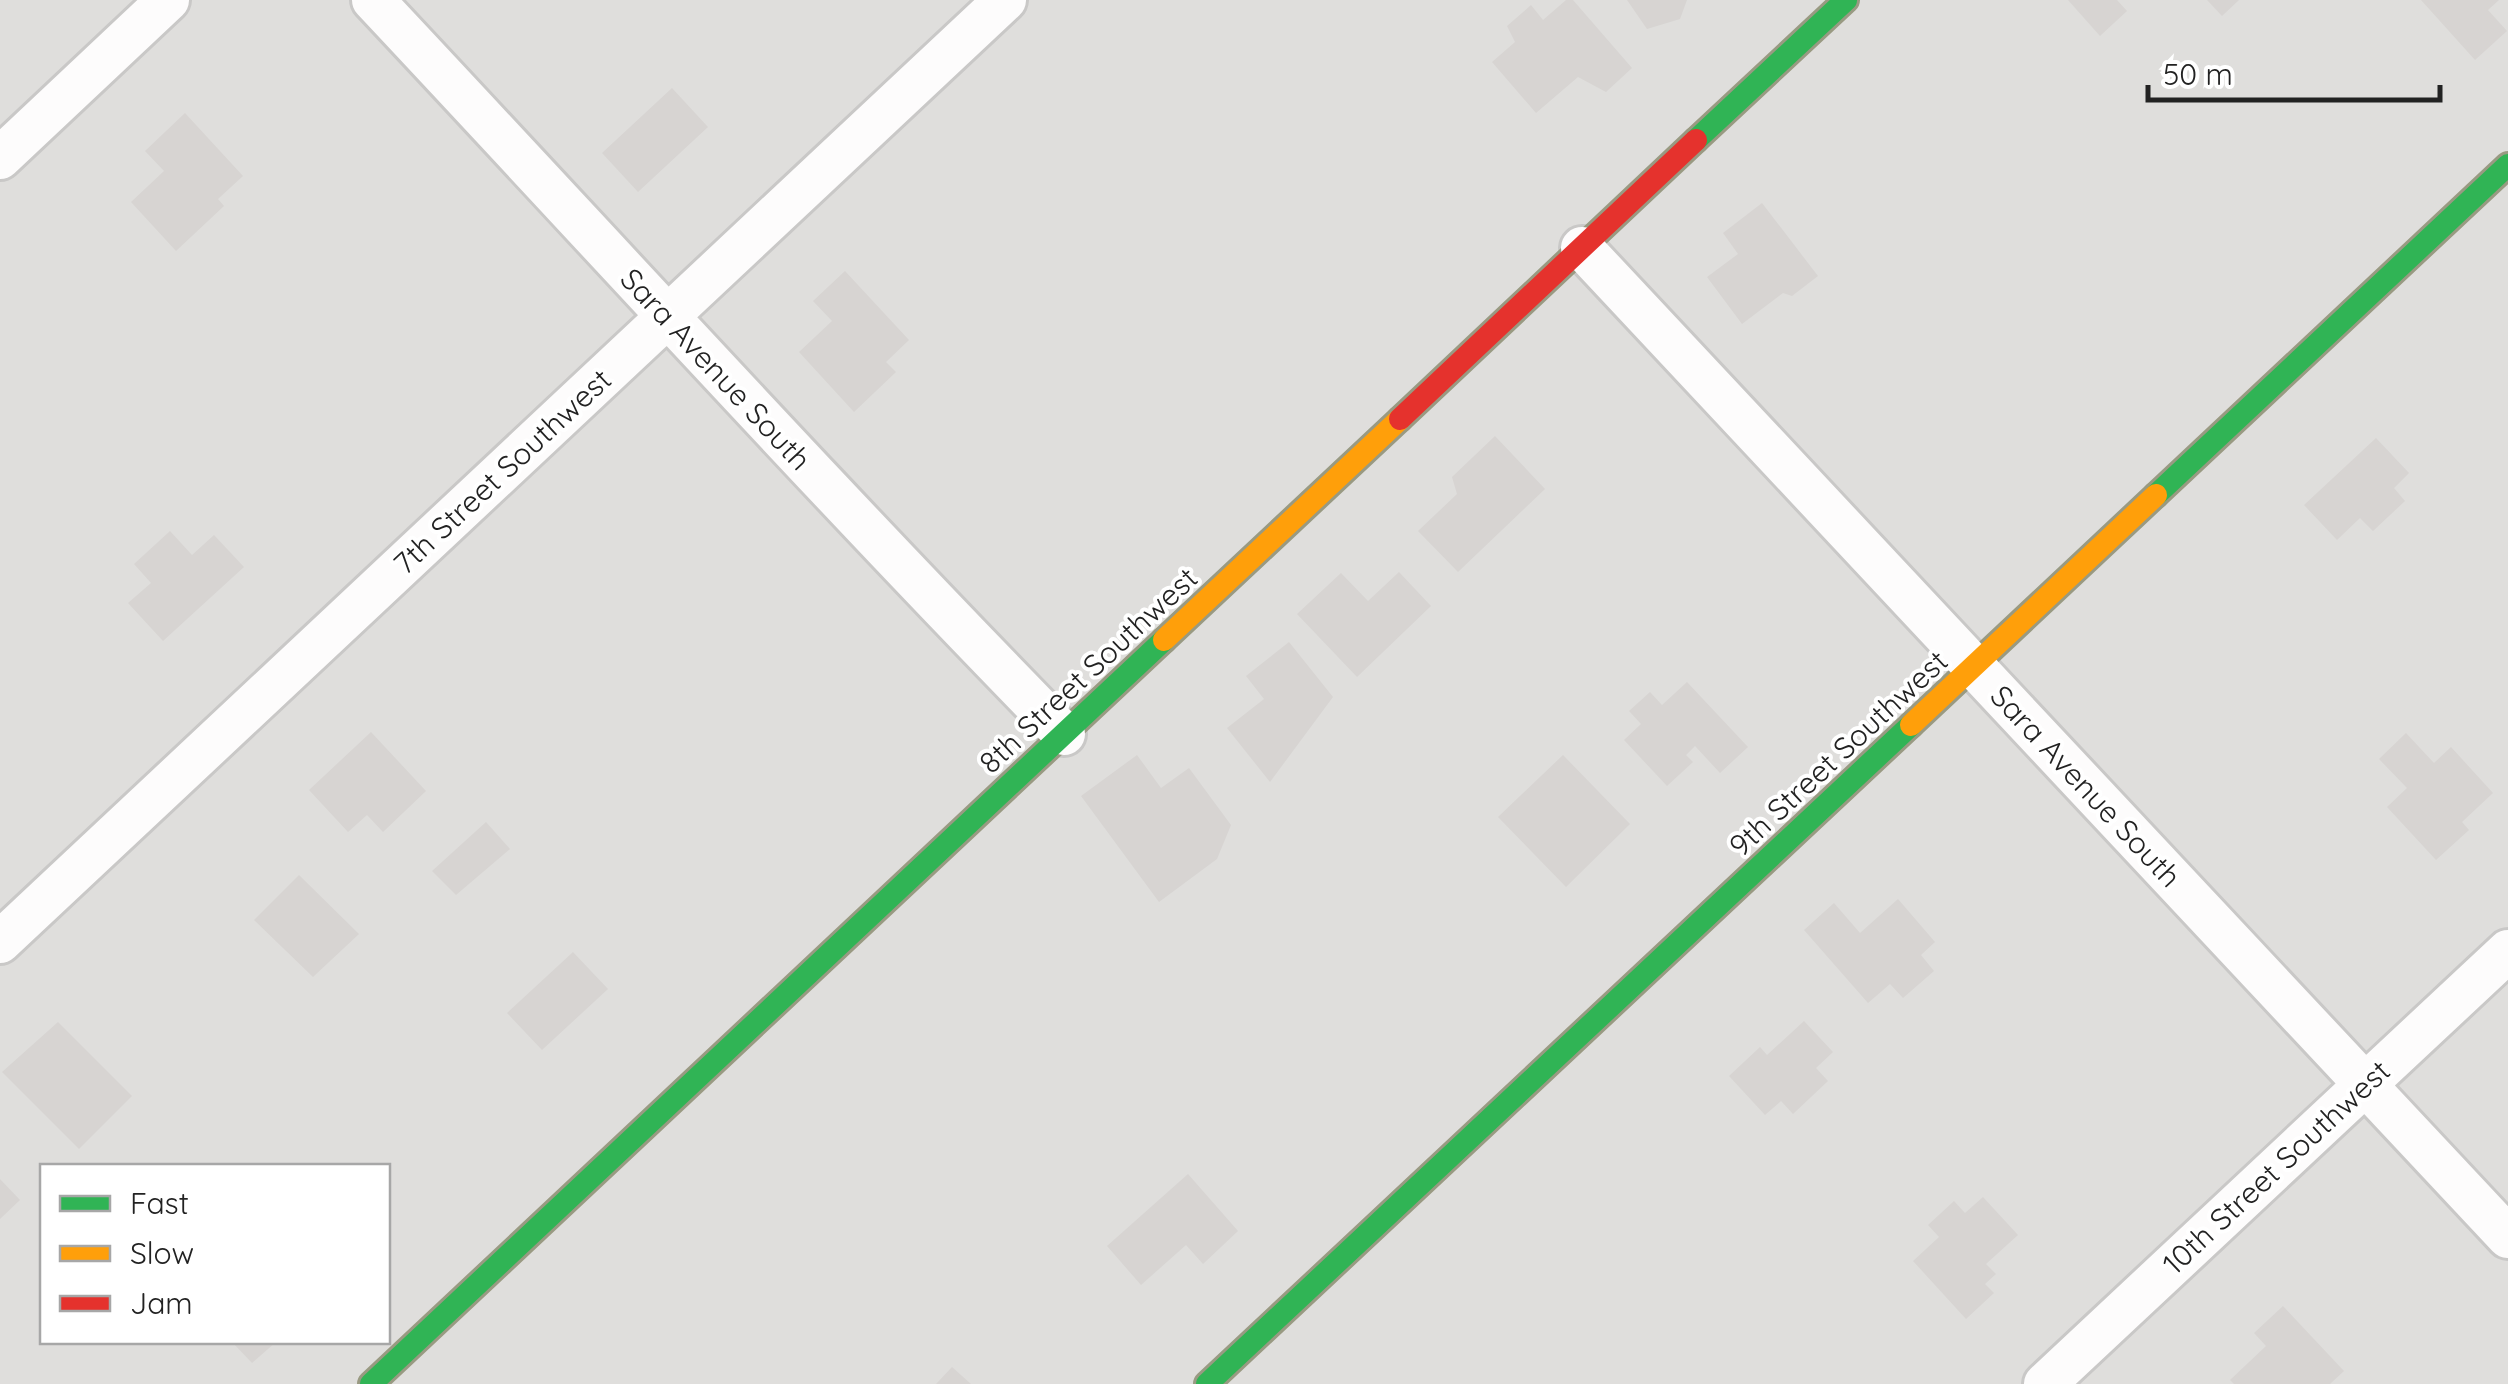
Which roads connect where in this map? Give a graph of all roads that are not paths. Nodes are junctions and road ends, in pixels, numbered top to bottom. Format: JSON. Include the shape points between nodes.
{"nodes":[{"id":1,"x":168,"y":0,"type":"edge"},
{"id":2,"x":373,"y":0,"type":"edge"},
{"id":3,"x":1005,"y":0,"type":"edge"},
{"id":4,"x":1846,"y":0,"type":"edge"},
{"id":5,"x":0,"y":158,"type":"edge"},
{"id":6,"x":2508,"y":165,"type":"edge"},
{"id":7,"x":1582,"y":248,"type":"junction"},
{"id":8,"x":666,"y":317,"type":"junction"},
{"id":9,"x":1974,"y":667,"type":"junction"},
{"id":10,"x":1064,"y":734,"type":"junction"},
{"id":11,"x":0,"y":942,"type":"edge"},
{"id":12,"x":2508,"y":951,"type":"edge"},
{"id":13,"x":2365,"y":1084,"type":"junction"},
{"id":14,"x":2508,"y":1237,"type":"edge"},
{"id":15,"x":371,"y":1384,"type":"edge"},
{"id":16,"x":1207,"y":1384,"type":"edge"},
{"id":17,"x":2045,"y":1384,"type":"edge"}],
"edges":[{"from":1,"to":5,"type":"street"},
{"from":2,"to":8,"type":"street","name":"Sara Avenue South"},
{"from":3,"to":8,"type":"street","name":"7th Street Southwest"},
{"from":4,"to":7,"type":"street","name":"8th Street Southwest"},
{"from":6,"to":9,"type":"street","name":"9th Street Southwest"},
{"from":7,"to":9,"type":"street","name":"Sara Avenue South"},
{"from":7,"to":10,"type":"street","name":"8th Street Southwest"},
{"from":8,"to":10,"type":"street","name":"Sara Avenue South"},
{"from":8,"to":11,"type":"street","name":"7th Street Southwest"},
{"from":9,"to":13,"type":"street","name":"Sara Avenue South"},
{"from":9,"to":16,"type":"street","name":"9th Street Southwest"},
{"from":10,"to":15,"type":"street","name":"8th Street Southwest"},
{"from":12,"to":13,"type":"street","name":"10th Street Southwest"},
{"from":13,"to":14,"type":"street","name":"Sara Avenue South"},
{"from":13,"to":17,"type":"street","name":"10th Street Southwest"}]}
